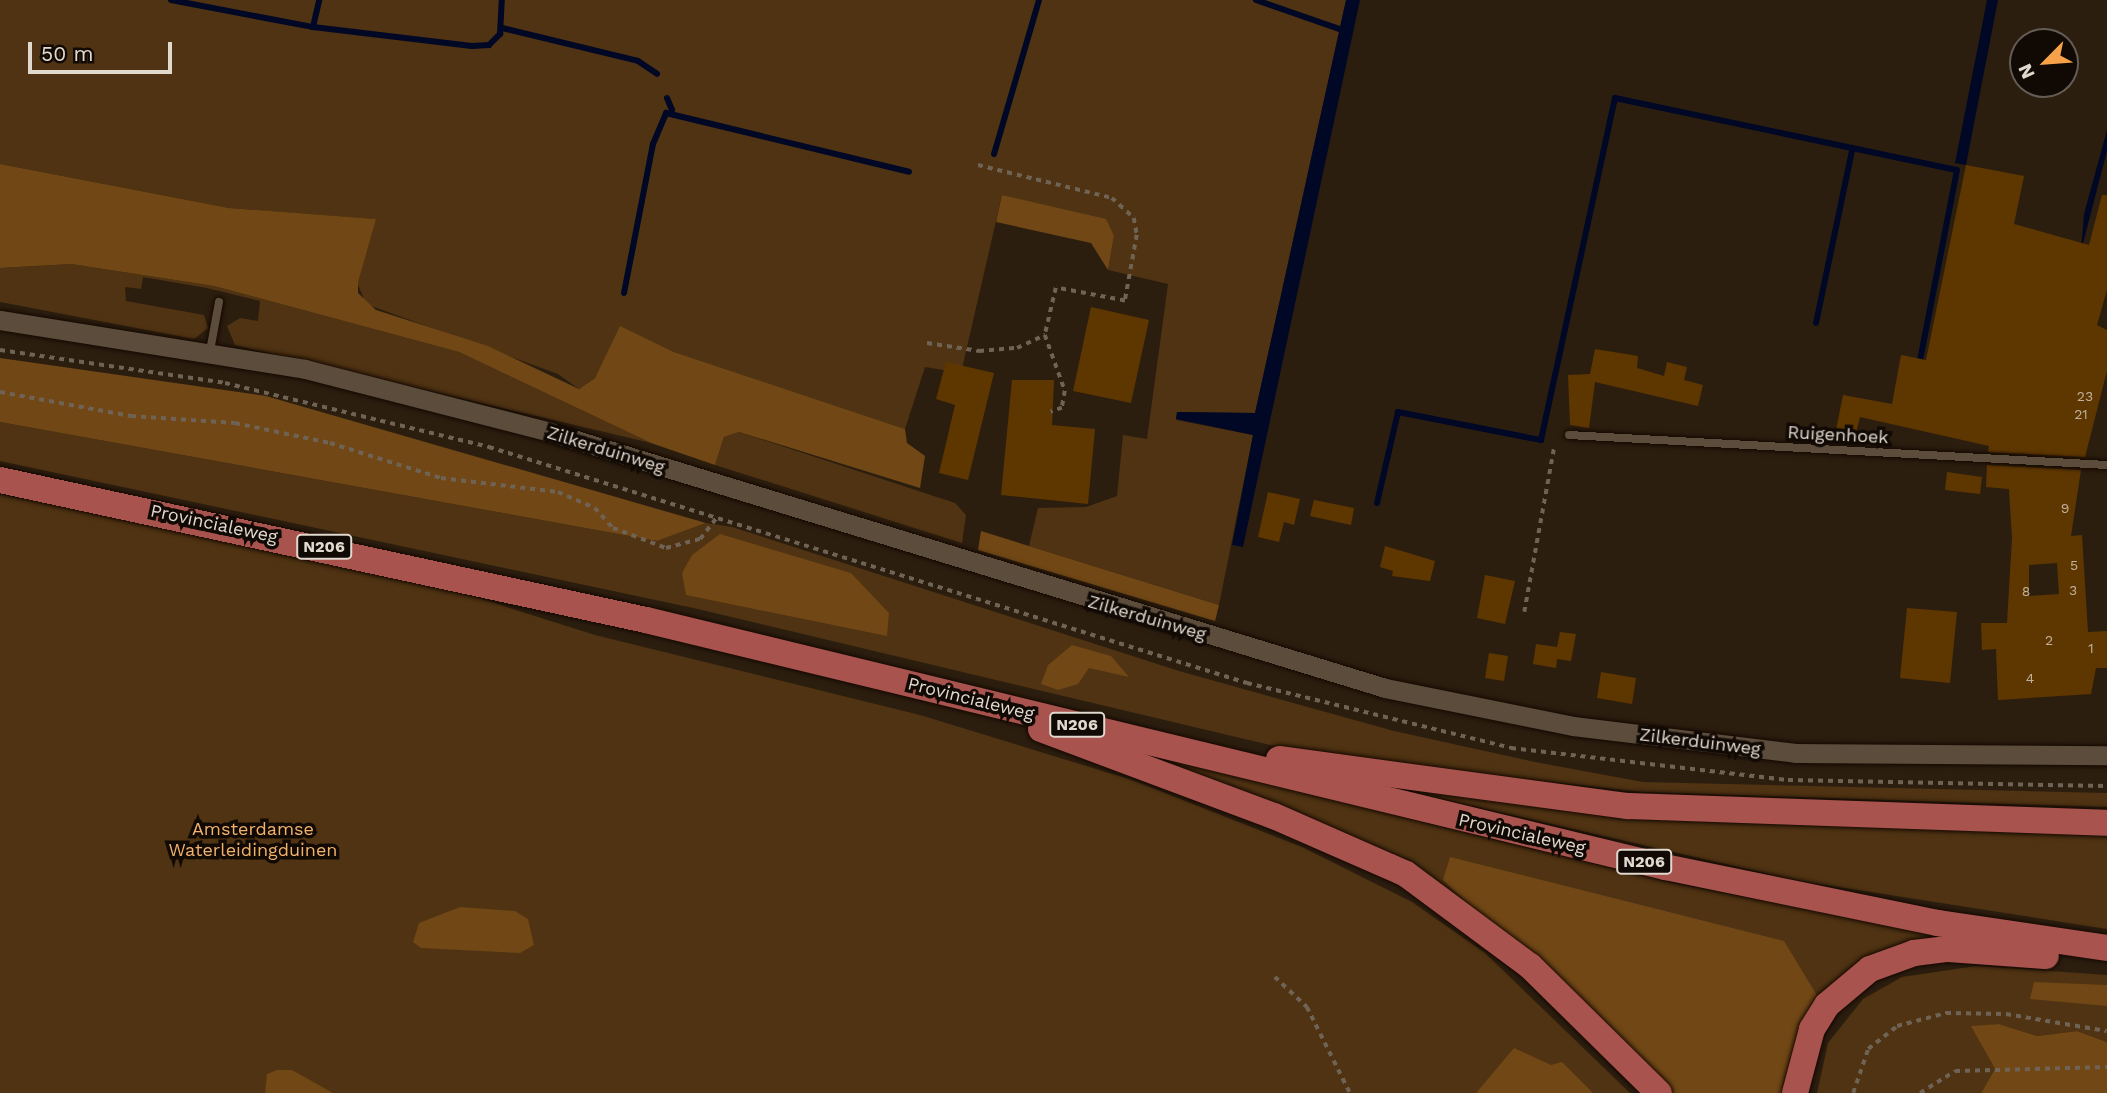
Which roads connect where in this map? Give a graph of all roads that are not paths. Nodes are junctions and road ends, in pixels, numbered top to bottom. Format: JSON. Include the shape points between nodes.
{"nodes":[{"id":1,"x":219,"y":302,"type":"dead end"},
{"id":2,"x":0,"y":320,"type":"edge"},
{"id":3,"x":210,"y":351,"type":"junction"},
{"id":4,"x":1569,"y":435,"type":"dead end"},
{"id":5,"x":2107,"y":465,"type":"edge"},
{"id":6,"x":0,"y":480,"type":"edge"},
{"id":7,"x":968,"y":698,"type":"junction"},
{"id":8,"x":1187,"y":752,"type":"junction"},
{"id":9,"x":2107,"y":755,"type":"edge"},
{"id":10,"x":2107,"y":822,"type":"edge"},
{"id":11,"x":2107,"y":948,"type":"edge"},
{"id":12,"x":2107,"y":954,"type":"edge"},
{"id":13,"x":1659,"y":1093,"type":"edge"},
{"id":14,"x":1796,"y":1093,"type":"edge"}],
"edges":[{"from":1,"to":3,"type":"lane"},
{"from":2,"to":3,"type":"street","name":"Zilkerduinweg"},
{"from":3,"to":9,"type":"street","name":"Zilkerduinweg","via":[[550,432],[1385,688],[1573,726],[1795,753]]},
{"from":4,"to":5,"type":"lane","name":"Ruigenhoek"},
{"from":6,"to":7,"type":"main road","name":"Provincialeweg","number":"N206","via":[[380,558]]},
{"from":7,"to":8,"type":"main road","name":"Provincialeweg","number":"N206"},
{"from":7,"to":13,"type":"main road","number":"N206","via":[[1310,830],[1406,874],[1530,966]]},
{"from":8,"to":10,"type":"main road","number":"N206","via":[[1628,806]]},
{"from":8,"to":11,"type":"main road","name":"Provincialeweg","number":"N206","via":[[1665,867],[1938,923]]},
{"from":12,"to":14,"type":"main road","via":[[1948,950],[1887,961],[1853,979],[1827,1005],[1802,1053]]}]}
